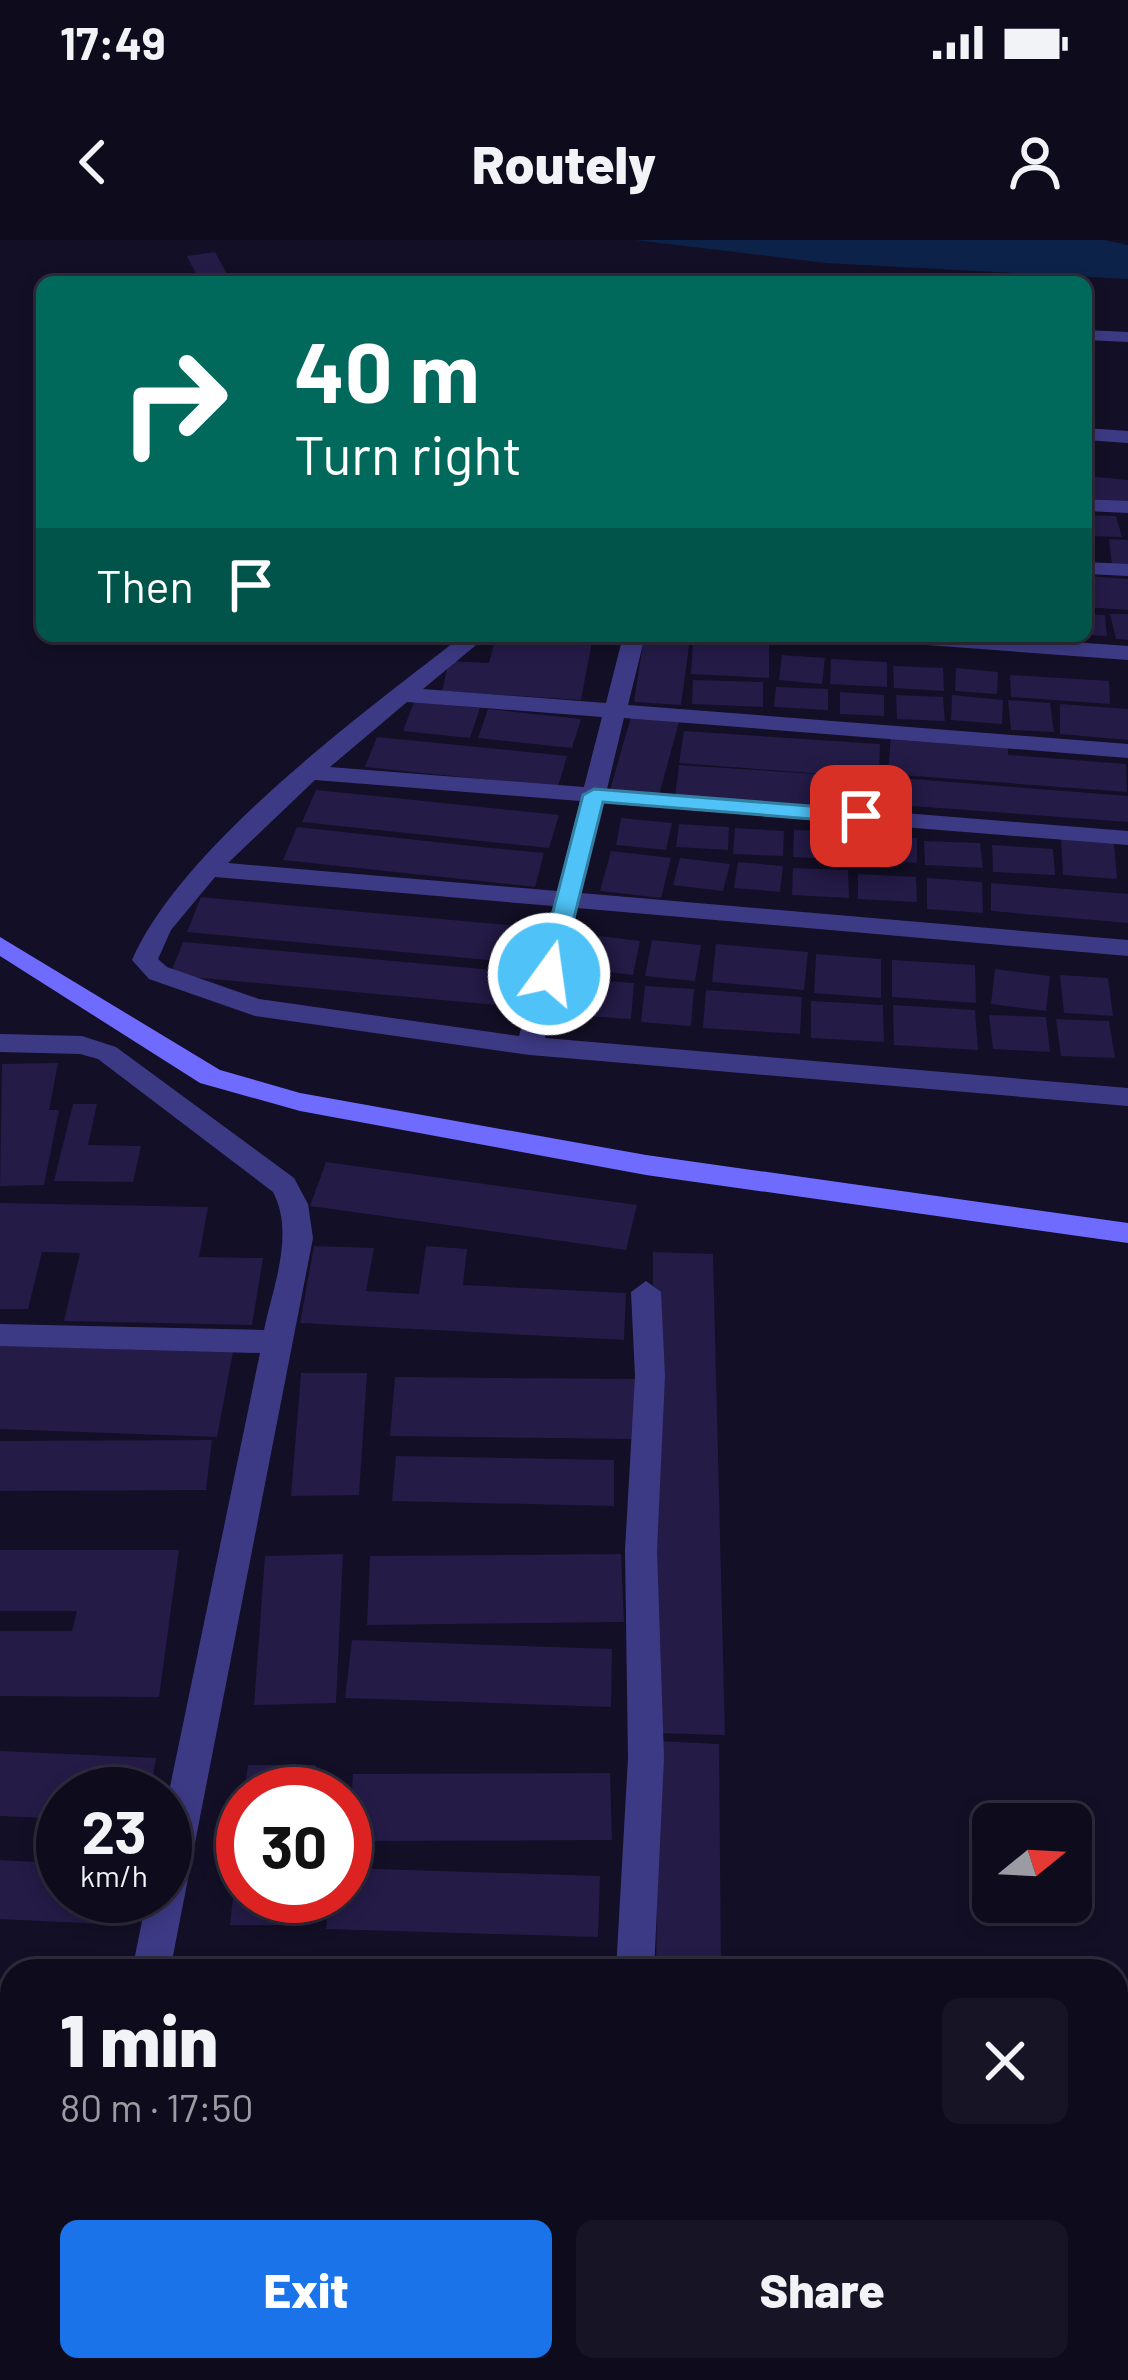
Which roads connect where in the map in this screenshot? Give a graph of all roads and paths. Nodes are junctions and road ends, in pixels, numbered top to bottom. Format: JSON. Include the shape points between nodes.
{"nodes":[{"id":1,"x":1092,"y":335,"type":"edge"},
{"id":2,"x":1128,"y":337,"type":"edge"},
{"id":3,"x":1092,"y":434,"type":"edge"},
{"id":4,"x":1128,"y":437,"type":"edge"},
{"id":5,"x":1092,"y":505,"type":"edge"},
{"id":6,"x":1128,"y":507,"type":"edge"},
{"id":7,"x":1092,"y":568,"type":"edge"},
{"id":8,"x":1128,"y":570,"type":"edge"},
{"id":9,"x":468,"y":642,"type":"edge"},
{"id":10,"x":632,"y":642,"type":"edge"},
{"id":11,"x":980,"y":642,"type":"edge"},
{"id":12,"x":1128,"y":653,"type":"edge"},
{"id":13,"x":400,"y":694,"type":"junction"},
{"id":14,"x":615,"y":710,"type":"junction"},
{"id":15,"x":1128,"y":751,"type":"edge"},
{"id":16,"x":314,"y":772,"type":"junction"},
{"id":17,"x":594,"y":795,"type":"junction"},
{"id":18,"x":1128,"y":838,"type":"edge"},
{"id":19,"x":208,"y":869,"type":"junction"},
{"id":20,"x":567,"y":902,"type":"junction"},
{"id":21,"x":0,"y":944,"type":"edge"},
{"id":22,"x":1128,"y":948,"type":"edge"},
{"id":23,"x":0,"y":1043,"type":"edge"},
{"id":24,"x":530,"y":1046,"type":"junction"},
{"id":25,"x":1128,"y":1097,"type":"edge"},
{"id":26,"x":1128,"y":1233,"type":"edge"},
{"id":27,"x":646,"y":1292,"type":"dead end"},
{"id":28,"x":0,"y":1336,"type":"edge"},
{"id":29,"x":277,"y":1342,"type":"junction"},
{"id":30,"x":154,"y":1959,"type":"edge"},
{"id":31,"x":636,"y":1959,"type":"edge"}],
"edges":[{"from":1,"to":2,"type":"street"},
{"from":3,"to":4,"type":"street"},
{"from":5,"to":6,"type":"street"},
{"from":7,"to":8,"type":"street"},
{"from":9,"to":13,"type":"street"},
{"from":10,"to":14,"type":"street"},
{"from":11,"to":12,"type":"street"},
{"from":13,"to":14,"type":"street"},
{"from":13,"to":16,"type":"street"},
{"from":14,"to":15,"type":"street"},
{"from":14,"to":17,"type":"street"},
{"from":16,"to":17,"type":"street"},
{"from":16,"to":19,"type":"street"},
{"from":17,"to":18,"type":"street"},
{"from":17,"to":20,"type":"street"},
{"from":19,"to":20,"type":"street"},
{"from":19,"to":24,"type":"street","via":[[147,942],[146,960],[158,974],[255,1007]]},
{"from":20,"to":22,"type":"street"},
{"from":20,"to":24,"type":"street"},
{"from":21,"to":26,"type":"street","via":[[210,1077],[300,1102],[646,1165]]},
{"from":23,"to":29,"type":"street","via":[[107,1053],[284,1185],[298,1238]]},
{"from":24,"to":25,"type":"street"},
{"from":27,"to":31,"type":"street","via":[[646,1759]]},
{"from":28,"to":29,"type":"street"},
{"from":29,"to":30,"type":"street"}]}
